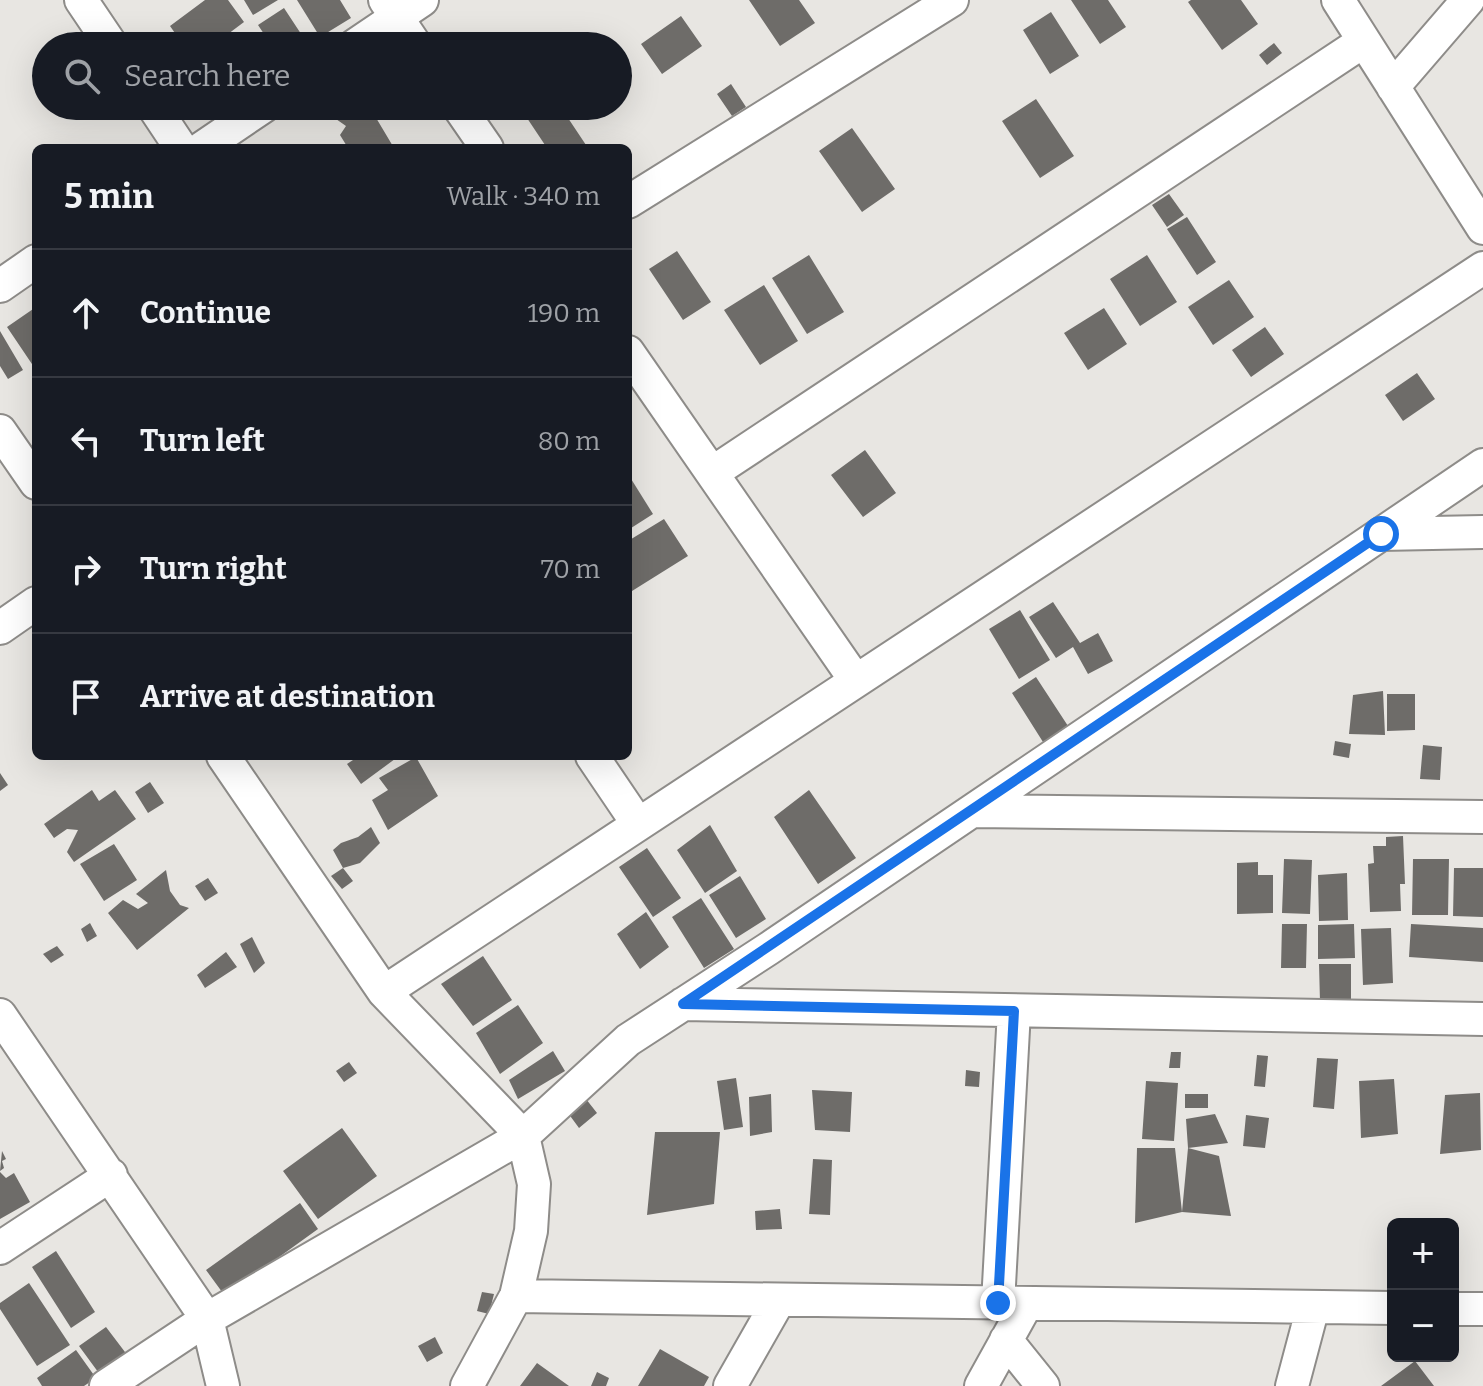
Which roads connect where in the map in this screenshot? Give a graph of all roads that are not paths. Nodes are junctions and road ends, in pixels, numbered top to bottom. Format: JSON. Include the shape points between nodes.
{"nodes":[{"id":1,"x":81,"y":0,"type":"edge"},
{"id":2,"x":952,"y":0,"type":"edge"},
{"id":3,"x":1338,"y":0,"type":"edge"},
{"id":4,"x":1468,"y":0,"type":"edge"},
{"id":5,"x":401,"y":6,"type":"edge"},
{"id":6,"x":103,"y":32,"type":"edge"},
{"id":7,"x":370,"y":32,"type":"edge"},
{"id":8,"x":411,"y":32,"type":"edge"},
{"id":9,"x":1364,"y":41,"type":"junction"},
{"id":10,"x":1393,"y":87,"type":"junction"},
{"id":11,"x":162,"y":120,"type":"edge"},
{"id":12,"x":243,"y":120,"type":"edge"},
{"id":13,"x":468,"y":120,"type":"edge"},
{"id":14,"x":178,"y":144,"type":"edge"},
{"id":15,"x":208,"y":144,"type":"edge"},
{"id":16,"x":484,"y":144,"type":"edge"},
{"id":17,"x":632,"y":200,"type":"edge"},
{"id":18,"x":1483,"y":228,"type":"edge"},
{"id":19,"x":32,"y":264,"type":"edge"},
{"id":20,"x":1483,"y":268,"type":"edge"},
{"id":21,"x":0,"y":286,"type":"edge"},
{"id":22,"x":632,"y":358,"type":"edge"},
{"id":23,"x":0,"y":431,"type":"edge"},
{"id":24,"x":1483,"y":465,"type":"edge"},
{"id":25,"x":712,"y":473,"type":"junction"},
{"id":26,"x":32,"y":477,"type":"edge"},
{"id":27,"x":1483,"y":532,"type":"edge"},
{"id":28,"x":1381,"y":534,"type":"junction"},
{"id":29,"x":32,"y":606,"type":"edge"},
{"id":30,"x":0,"y":628,"type":"edge"},
{"id":31,"x":856,"y":681,"type":"junction"},
{"id":32,"x":226,"y":760,"type":"edge"},
{"id":33,"x":595,"y":760,"type":"edge"},
{"id":34,"x":972,"y":811,"type":"junction"},
{"id":35,"x":1483,"y":817,"type":"edge"},
{"id":36,"x":638,"y":824,"type":"junction"},
{"id":37,"x":384,"y":992,"type":"junction"},
{"id":38,"x":683,"y":1004,"type":"junction"},
{"id":39,"x":1014,"y":1011,"type":"junction"},
{"id":40,"x":0,"y":1015,"type":"edge"},
{"id":41,"x":1483,"y":1019,"type":"edge"},
{"id":42,"x":523,"y":1136,"type":"junction"},
{"id":43,"x":111,"y":1175,"type":"junction"},
{"id":44,"x":0,"y":1248,"type":"edge"},
{"id":45,"x":516,"y":1296,"type":"junction"},
{"id":46,"x":779,"y":1300,"type":"junction"},
{"id":47,"x":1012,"y":1303,"type":"junction"},
{"id":48,"x":1313,"y":1307,"type":"junction"},
{"id":49,"x":1387,"y":1308,"type":"edge"},
{"id":50,"x":1459,"y":1309,"type":"edge"},
{"id":51,"x":1483,"y":1309,"type":"edge"},
{"id":52,"x":207,"y":1319,"type":"junction"},
{"id":53,"x":1006,"y":1340,"type":"junction"},
{"id":54,"x":1304,"y":1378,"type":"edge"},
{"id":55,"x":106,"y":1386,"type":"edge"},
{"id":56,"x":223,"y":1386,"type":"edge"},
{"id":57,"x":467,"y":1386,"type":"edge"},
{"id":58,"x":730,"y":1386,"type":"edge"},
{"id":59,"x":981,"y":1386,"type":"edge"},
{"id":60,"x":1043,"y":1386,"type":"edge"}],
"edges":[{"from":1,"to":6,"type":"street"},
{"from":2,"to":17,"type":"street"},
{"from":3,"to":9,"type":"street"},
{"from":4,"to":10,"type":"street"},
{"from":5,"to":7,"type":"street"},
{"from":5,"to":8,"type":"street"},
{"from":9,"to":10,"type":"street"},
{"from":9,"to":25,"type":"street"},
{"from":10,"to":18,"type":"street"},
{"from":11,"to":14,"type":"street"},
{"from":12,"to":15,"type":"street"},
{"from":13,"to":16,"type":"street"},
{"from":19,"to":21,"type":"street"},
{"from":20,"to":31,"type":"street"},
{"from":22,"to":25,"type":"street"},
{"from":23,"to":26,"type":"street"},
{"from":24,"to":28,"type":"street"},
{"from":25,"to":31,"type":"street"},
{"from":27,"to":28,"type":"street"},
{"from":28,"to":34,"type":"street"},
{"from":29,"to":30,"type":"street"},
{"from":31,"to":36,"type":"street"},
{"from":32,"to":37,"type":"street"},
{"from":33,"to":36,"type":"street"},
{"from":34,"to":35,"type":"street"},
{"from":34,"to":38,"type":"street"},
{"from":36,"to":37,"type":"street"},
{"from":37,"to":42,"type":"street"},
{"from":38,"to":39,"type":"street"},
{"from":38,"to":42,"type":"street","via":[[628,1040]]},
{"from":39,"to":41,"type":"street"},
{"from":39,"to":47,"type":"street"},
{"from":40,"to":43,"type":"street"},
{"from":42,"to":45,"type":"street","via":[[534,1184],[531,1231]]},
{"from":42,"to":52,"type":"street"},
{"from":43,"to":44,"type":"street"},
{"from":43,"to":52,"type":"street"},
{"from":45,"to":46,"type":"street"},
{"from":45,"to":57,"type":"street"},
{"from":46,"to":47,"type":"street"},
{"from":46,"to":58,"type":"street"},
{"from":47,"to":48,"type":"street"},
{"from":47,"to":53,"type":"street"},
{"from":48,"to":49,"type":"street"},
{"from":48,"to":54,"type":"street"},
{"from":50,"to":51,"type":"street"},
{"from":52,"to":55,"type":"street"},
{"from":52,"to":56,"type":"street"},
{"from":53,"to":59,"type":"street"},
{"from":53,"to":60,"type":"street"}]}
